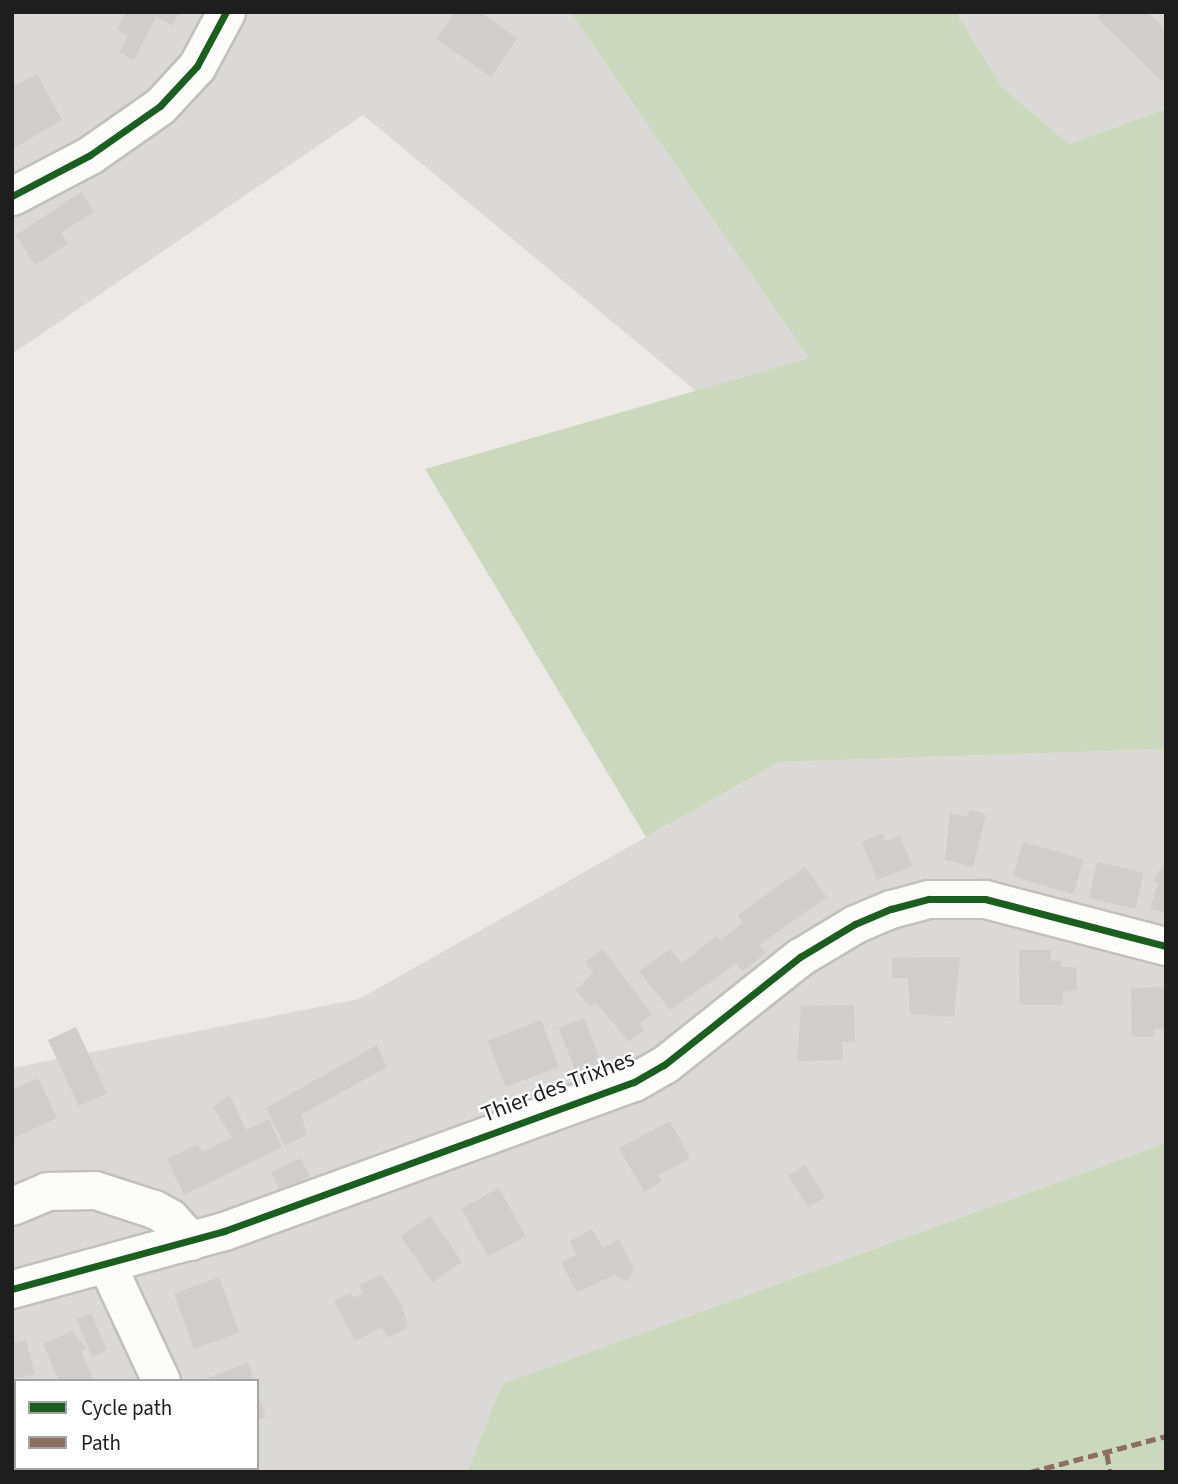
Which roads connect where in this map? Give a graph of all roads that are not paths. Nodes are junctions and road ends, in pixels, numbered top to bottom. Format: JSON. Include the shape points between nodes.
{"nodes":[{"id":1,"x":226,"y":12,"type":"edge"},
{"id":2,"x":12,"y":196,"type":"edge"},
{"id":3,"x":1166,"y":946,"type":"edge"},
{"id":4,"x":12,"y":1206,"type":"edge"},
{"id":5,"x":191,"y":1241,"type":"junction"},
{"id":6,"x":107,"y":1265,"type":"junction"},
{"id":7,"x":12,"y":1289,"type":"edge"},
{"id":8,"x":160,"y":1379,"type":"edge"}],
"edges":[{"from":1,"to":2,"type":"street","via":[[197,66],[160,106],[90,155]]},
{"from":3,"to":5,"type":"street","name":"Thier des Trixhes","via":[[985,899],[929,899],[891,909],[855,924],[800,957],[664,1065],[634,1082]]},
{"from":4,"to":5,"type":"street","via":[[47,1191],[95,1190],[154,1209],[170,1218]]},
{"from":5,"to":6,"type":"street","name":"Thier des Trixhes"},
{"from":6,"to":7,"type":"street","name":"Thier des Trixhes"},
{"from":6,"to":8,"type":"street"}]}
